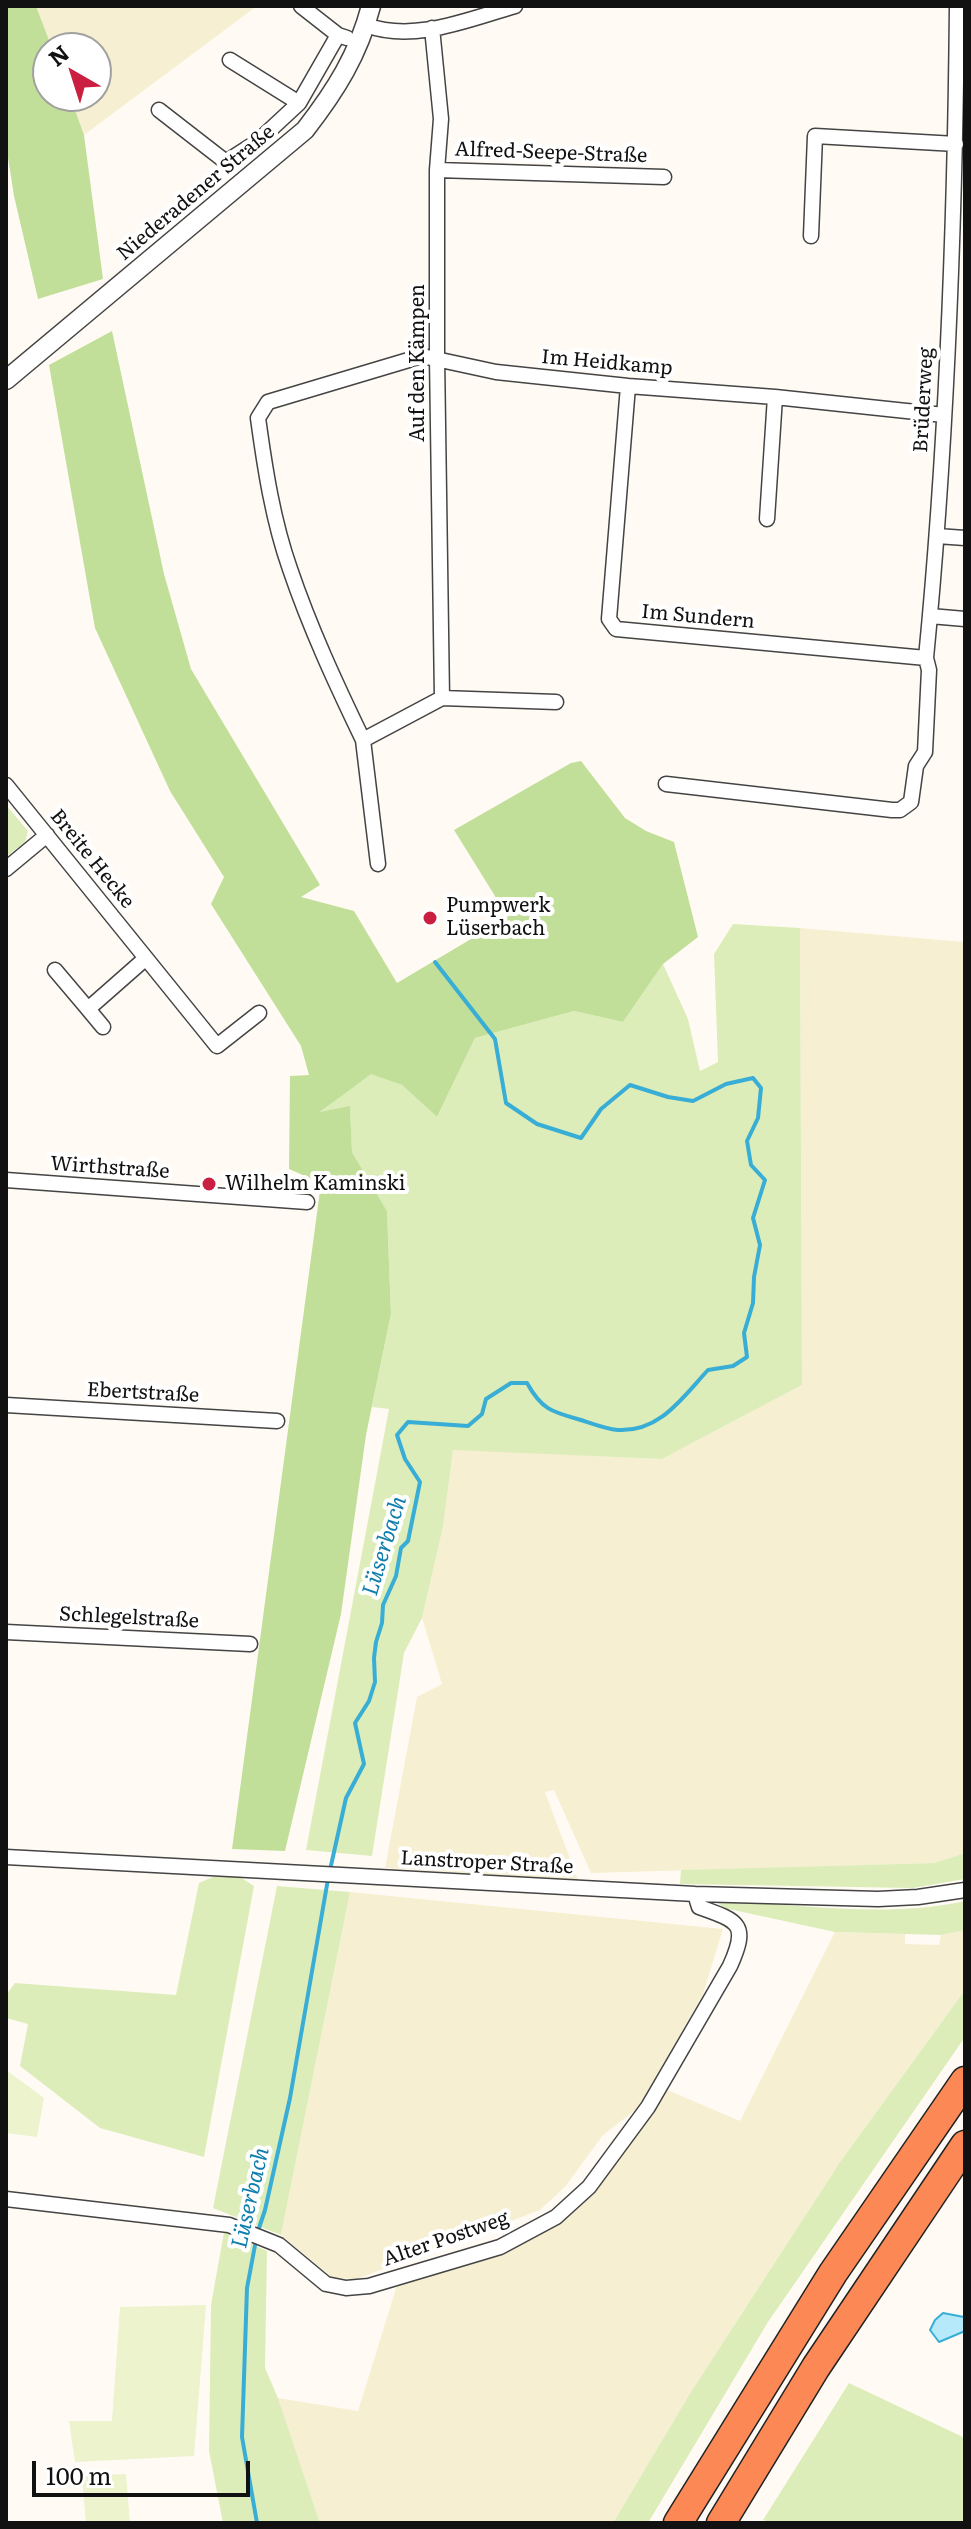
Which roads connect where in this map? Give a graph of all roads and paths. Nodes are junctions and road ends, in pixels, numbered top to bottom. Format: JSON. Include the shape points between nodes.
{"nodes":[{"id":1,"x":301,"y":6,"type":"edge"},
{"id":2,"x":371,"y":6,"type":"edge"},
{"id":3,"x":515,"y":6,"type":"edge"},
{"id":4,"x":957,"y":6,"type":"edge"},
{"id":5,"x":432,"y":28,"type":"junction"},
{"id":6,"x":362,"y":33,"type":"junction"},
{"id":7,"x":338,"y":35,"type":"junction"},
{"id":8,"x":230,"y":60,"type":"dead end"},
{"id":9,"x":299,"y":103,"type":"junction"},
{"id":10,"x":159,"y":110,"type":"dead end"},
{"id":11,"x":956,"y":144,"type":"junction"},
{"id":12,"x":437,"y":170,"type":"junction"},
{"id":13,"x":664,"y":177,"type":"dead end"},
{"id":14,"x":811,"y":236,"type":"dead end"},
{"id":15,"x":958,"y":265,"type":"edge"},
{"id":16,"x":437,"y":357,"type":"junction"},
{"id":17,"x":6,"y":380,"type":"edge"},
{"id":18,"x":628,"y":386,"type":"junction"},
{"id":19,"x":775,"y":397,"type":"junction"},
{"id":20,"x":944,"y":415,"type":"junction"},
{"id":21,"x":767,"y":519,"type":"dead end"},
{"id":22,"x":937,"y":536,"type":"junction"},
{"id":23,"x":965,"y":538,"type":"edge"},
{"id":24,"x":930,"y":616,"type":"junction"},
{"id":25,"x":965,"y":619,"type":"edge"},
{"id":26,"x":926,"y":658,"type":"junction"},
{"id":27,"x":442,"y":698,"type":"junction"},
{"id":28,"x":556,"y":702,"type":"dead end"},
{"id":29,"x":363,"y":740,"type":"junction"},
{"id":30,"x":666,"y":784,"type":"dead end"},
{"id":31,"x":6,"y":785,"type":"edge"},
{"id":32,"x":47,"y":835,"type":"junction"},
{"id":33,"x":378,"y":864,"type":"dead end"},
{"id":34,"x":6,"y":869,"type":"edge"},
{"id":35,"x":146,"y":958,"type":"junction"},
{"id":36,"x":55,"y":970,"type":"dead end"},
{"id":37,"x":88,"y":1009,"type":"junction"},
{"id":38,"x":259,"y":1013,"type":"dead end"},
{"id":39,"x":103,"y":1027,"type":"dead end"},
{"id":40,"x":6,"y":1180,"type":"edge"},
{"id":41,"x":307,"y":1202,"type":"dead end"},
{"id":42,"x":6,"y":1405,"type":"edge"},
{"id":43,"x":277,"y":1421,"type":"dead end"},
{"id":44,"x":6,"y":1632,"type":"edge"},
{"id":45,"x":250,"y":1644,"type":"dead end"},
{"id":46,"x":6,"y":1857,"type":"edge"},
{"id":47,"x":965,"y":1890,"type":"edge"},
{"id":48,"x":695,"y":1894,"type":"junction"},
{"id":49,"x":965,"y":2081,"type":"edge"},
{"id":50,"x":965,"y":2145,"type":"edge"},
{"id":51,"x":6,"y":2199,"type":"edge"},
{"id":52,"x":678,"y":2523,"type":"edge"},
{"id":53,"x":721,"y":2523,"type":"edge"}],
"edges":[{"from":1,"to":7,"type":"street"},
{"from":2,"to":6,"type":"street","name":"Niederadener Straße"},
{"from":3,"to":5,"type":"street"},
{"from":4,"to":11,"type":"street","name":"Brüderweg"},
{"from":5,"to":6,"type":"street"},
{"from":5,"to":12,"type":"street","name":"Auf den Kämpen","via":[[441,119]]},
{"from":6,"to":7,"type":"street"},
{"from":6,"to":17,"type":"street","name":"Niederadener Straße","via":[[338,87],[305,130]]},
{"from":7,"to":9,"type":"street"},
{"from":8,"to":9,"type":"street"},
{"from":9,"to":10,"type":"street","via":[[226,162]]},
{"from":11,"to":14,"type":"street","via":[[815,136]]},
{"from":11,"to":15,"type":"street","name":"Brüderweg"},
{"from":12,"to":13,"type":"street","name":"Alfred-Seepe-Straße"},
{"from":12,"to":16,"type":"street","name":"Auf den Kämpen"},
{"from":15,"to":20,"type":"street","name":"Brüderweg"},
{"from":16,"to":18,"type":"street","name":"Im Heidkamp","via":[[496,372]]},
{"from":16,"to":27,"type":"street","name":"Auf den Kämpen"},
{"from":16,"to":29,"type":"street","via":[[422,356],[268,402],[258,418],[289,568]]},
{"from":18,"to":19,"type":"street","name":"Im Heidkamp"},
{"from":18,"to":26,"type":"street","name":"Im Sundern","via":[[609,619],[616,629]]},
{"from":19,"to":20,"type":"street","name":"Im Heidkamp"},
{"from":19,"to":21,"type":"street"},
{"from":20,"to":22,"type":"street","name":"Brüderweg"},
{"from":22,"to":23,"type":"street"},
{"from":22,"to":24,"type":"street","name":"Brüderweg"},
{"from":24,"to":25,"type":"street"},
{"from":24,"to":26,"type":"street","name":"Brüderweg"},
{"from":26,"to":30,"type":"street","name":"Brüderweg","via":[[925,752],[906,807],[892,810]]},
{"from":27,"to":28,"type":"street"},
{"from":27,"to":29,"type":"street"},
{"from":29,"to":33,"type":"street"},
{"from":31,"to":32,"type":"street","name":"Breite Hecke"},
{"from":32,"to":34,"type":"street"},
{"from":32,"to":35,"type":"street","name":"Breite Hecke"},
{"from":35,"to":37,"type":"street"},
{"from":35,"to":38,"type":"street","name":"Breite Hecke","via":[[217,1046]]},
{"from":36,"to":37,"type":"street"},
{"from":37,"to":39,"type":"street"},
{"from":40,"to":41,"type":"street","name":"Wirthstraße"},
{"from":42,"to":43,"type":"street","name":"Ebertstraße"},
{"from":44,"to":45,"type":"street","name":"Schlegelstraße"},
{"from":46,"to":48,"type":"street","name":"Lanstroper Straße"},
{"from":47,"to":48,"type":"street","name":"Lanstroper Straße","via":[[878,1899]]},
{"from":48,"to":51,"type":"street","name":"Alter Postweg","via":[[699,1907],[730,1918],[739,1930],[740,1944],[688,2041],[589,2187],[556,2217],[500,2247],[346,2288],[326,2284],[279,2245],[229,2225]]},
{"from":49,"to":52,"type":"highway","via":[[833,2273]]},
{"from":50,"to":53,"type":"highway","via":[[816,2367]]}]}
